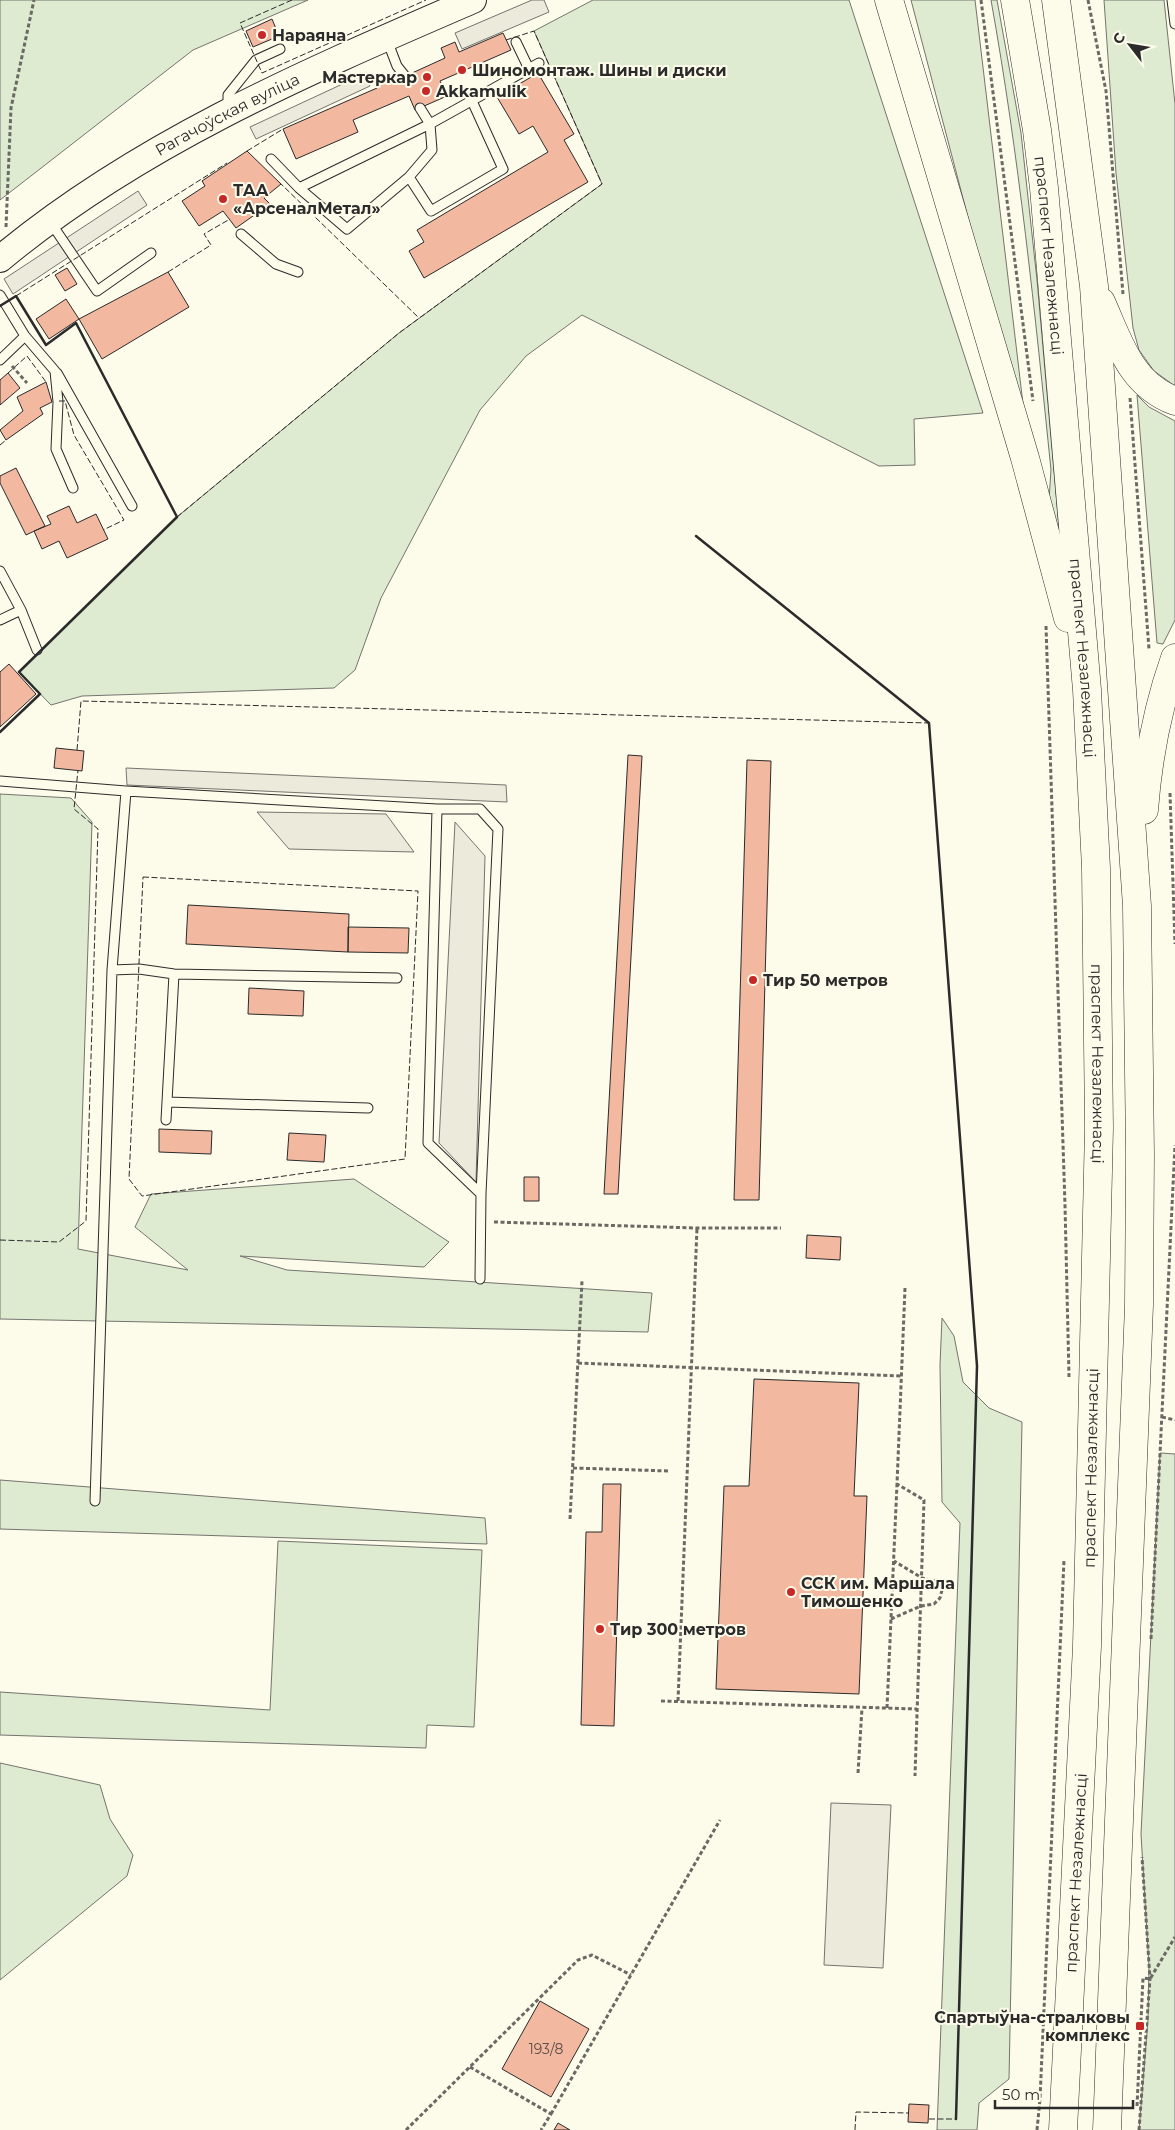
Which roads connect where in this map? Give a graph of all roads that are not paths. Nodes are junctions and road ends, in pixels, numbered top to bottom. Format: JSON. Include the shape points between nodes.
{"nodes":[{"id":1,"x":473,"y":0,"type":"edge"},
{"id":2,"x":889,"y":0,"type":"edge"},
{"id":3,"x":1015,"y":0,"type":"edge"},
{"id":4,"x":1056,"y":0,"type":"edge"},
{"id":5,"x":1172,"y":0,"type":"edge"},
{"id":6,"x":1175,"y":24,"type":"edge"},
{"id":7,"x":386,"y":38,"type":"junction"},
{"id":8,"x":516,"y":42,"type":"dead end"},
{"id":9,"x":280,"y":49,"type":"dead end"},
{"id":10,"x":539,"y":63,"type":"dead end"},
{"id":11,"x":528,"y":69,"type":"junction"},
{"id":12,"x":404,"y":76,"type":"dead end"},
{"id":13,"x":472,"y":100,"type":"junction"},
{"id":14,"x":420,"y":108,"type":"dead end"},
{"id":15,"x":228,"y":113,"type":"junction"},
{"id":16,"x":430,"y":124,"type":"junction"},
{"id":17,"x":271,"y":159,"type":"dead end"},
{"id":18,"x":409,"y":177,"type":"junction"},
{"id":19,"x":299,"y":188,"type":"junction"},
{"id":20,"x":49,"y":220,"type":"junction"},
{"id":21,"x":241,"y":234,"type":"dead end"},
{"id":22,"x":151,"y":253,"type":"dead end"},
{"id":23,"x":2,"y":257,"type":"edge"},
{"id":24,"x":298,"y":272,"type":"dead end"},
{"id":25,"x":1094,"y":286,"type":"junction"},
{"id":26,"x":0,"y":295,"type":"edge"},
{"id":27,"x":25,"y":336,"type":"junction"},
{"id":28,"x":2,"y":358,"type":"edge"},
{"id":29,"x":56,"y":371,"type":"junction"},
{"id":30,"x":1175,"y":401,"type":"edge"},
{"id":31,"x":73,"y":488,"type":"dead end"},
{"id":32,"x":132,"y":506,"type":"dead end"},
{"id":33,"x":0,"y":571,"type":"edge"},
{"id":34,"x":21,"y":610,"type":"junction"},
{"id":35,"x":0,"y":620,"type":"edge"},
{"id":36,"x":37,"y":650,"type":"dead end"},
{"id":37,"x":1175,"y":658,"type":"edge"},
{"id":38,"x":1087,"y":690,"type":"junction"},
{"id":39,"x":0,"y":781,"type":"edge"},
{"id":40,"x":126,"y":791,"type":"junction"},
{"id":41,"x":436,"y":809,"type":"junction"},
{"id":42,"x":1137,"y":906,"type":"junction"},
{"id":43,"x":112,"y":970,"type":"junction"},
{"id":44,"x":174,"y":974,"type":"junction"},
{"id":45,"x":397,"y":978,"type":"dead end"},
{"id":46,"x":168,"y":1102,"type":"junction"},
{"id":47,"x":368,"y":1108,"type":"dead end"},
{"id":48,"x":166,"y":1120,"type":"dead end"},
{"id":49,"x":481,"y":1194,"type":"junction"},
{"id":50,"x":480,"y":1279,"type":"dead end"},
{"id":51,"x":95,"y":1501,"type":"dead end"},
{"id":52,"x":1063,"y":2130,"type":"edge"},
{"id":53,"x":1106,"y":2130,"type":"edge"}],
"edges":[{"from":1,"to":7,"type":"main road","name":"Рагачоўская вуліца"},
{"from":2,"to":38,"type":"highway","via":[[1027,467]]},
{"from":3,"to":38,"type":"highway","name":"праспект Незалежнасці","via":[[1044,188]]},
{"from":4,"to":25,"type":"highway"},
{"from":5,"to":6,"type":"lane"},
{"from":7,"to":12,"type":"lane"},
{"from":7,"to":15,"type":"main road","name":"Рагачоўская вуліца"},
{"from":8,"to":11,"type":"lane"},
{"from":9,"to":15,"type":"lane","via":[[256,60],[228,95]]},
{"from":10,"to":11,"type":"lane"},
{"from":11,"to":13,"type":"lane"},
{"from":13,"to":16,"type":"lane"},
{"from":13,"to":18,"type":"lane","via":[[503,169],[431,211]]},
{"from":14,"to":16,"type":"lane"},
{"from":15,"to":20,"type":"main road","name":"Рагачоўская вуліца","via":[[119,173]]},
{"from":16,"to":18,"type":"lane","via":[[432,150]]},
{"from":16,"to":19,"type":"lane"},
{"from":17,"to":19,"type":"lane"},
{"from":18,"to":19,"type":"lane","via":[[347,229]]},
{"from":20,"to":22,"type":"lane","via":[[97,292]]},
{"from":20,"to":23,"type":"main road","name":"Рагачоўская вуліца"},
{"from":21,"to":24,"type":"lane","via":[[276,264]]},
{"from":25,"to":30,"type":"highway","via":[[1129,363],[1133,384],[1147,385]]},
{"from":25,"to":42,"type":"highway"},
{"from":26,"to":27,"type":"lane"},
{"from":27,"to":28,"type":"lane"},
{"from":27,"to":29,"type":"lane"},
{"from":29,"to":31,"type":"lane","via":[[56,449]]},
{"from":29,"to":32,"type":"lane"},
{"from":33,"to":34,"type":"lane"},
{"from":34,"to":35,"type":"lane"},
{"from":34,"to":36,"type":"lane"},
{"from":37,"to":42,"type":"highway","via":[[1164,689],[1148,761]]},
{"from":38,"to":52,"type":"highway","name":"праспект Незалежнасці","via":[[1096,868],[1099,1128],[1087,1646]]},
{"from":39,"to":40,"type":"lane"},
{"from":40,"to":41,"type":"lane"},
{"from":40,"to":43,"type":"lane"},
{"from":41,"to":49,"type":"lane","via":[[428,1142]]},
{"from":41,"to":49,"type":"lane","via":[[480,809],[498,829]]},
{"from":42,"to":53,"type":"highway","via":[[1139,1305]]},
{"from":43,"to":44,"type":"lane","via":[[138,969]]},
{"from":43,"to":51,"type":"lane"},
{"from":44,"to":45,"type":"lane"},
{"from":44,"to":46,"type":"lane"},
{"from":46,"to":47,"type":"lane"},
{"from":46,"to":48,"type":"lane"},
{"from":49,"to":50,"type":"lane"}]}
